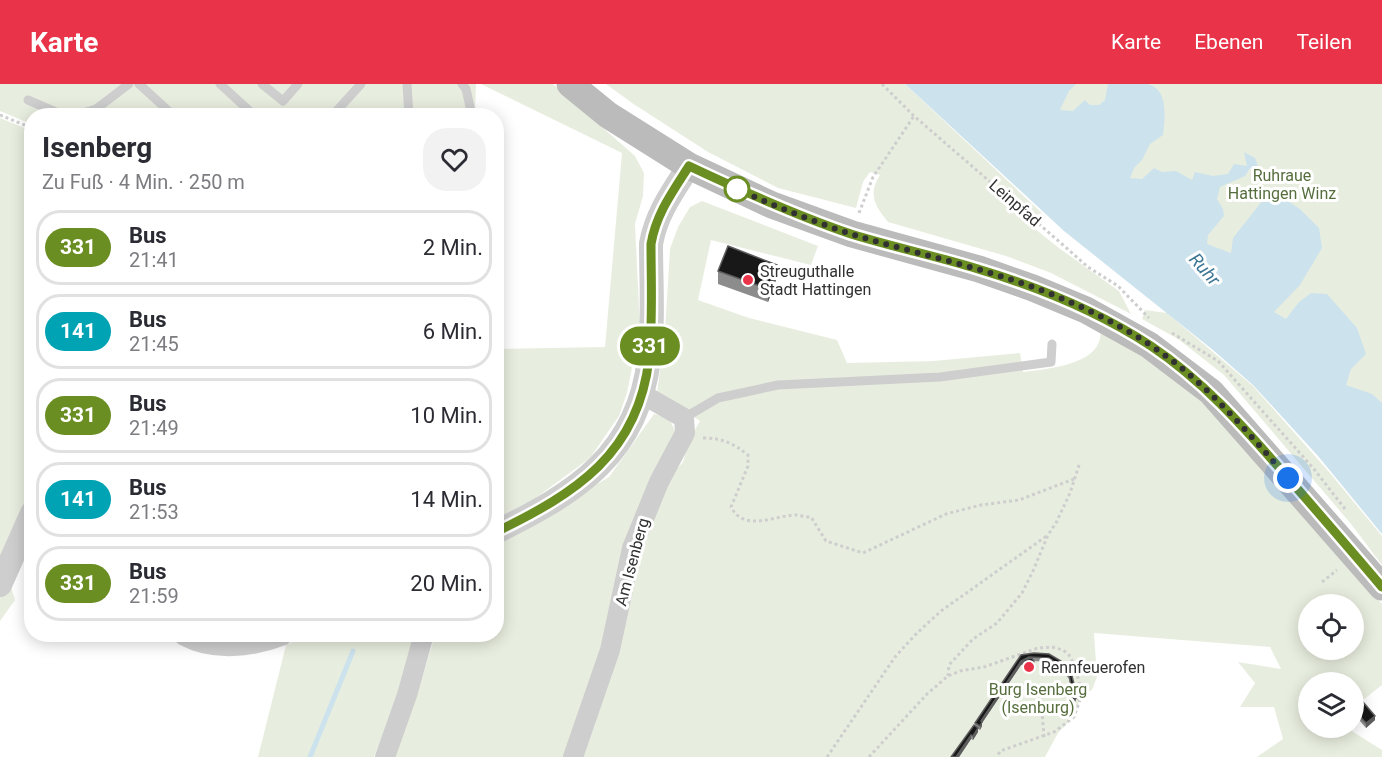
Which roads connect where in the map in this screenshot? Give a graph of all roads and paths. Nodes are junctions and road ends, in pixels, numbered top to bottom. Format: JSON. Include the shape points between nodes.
{"nodes":[{"id":1,"x":129,"y":84,"type":"edge"},
{"id":2,"x":139,"y":84,"type":"edge"},
{"id":3,"x":262,"y":84,"type":"edge"},
{"id":4,"x":298,"y":84,"type":"edge"},
{"id":5,"x":361,"y":84,"type":"edge"},
{"id":6,"x":407,"y":84,"type":"edge"},
{"id":7,"x":462,"y":84,"type":"edge"},
{"id":8,"x":570,"y":84,"type":"edge"},
{"id":9,"x":882,"y":84,"type":"edge"},
{"id":10,"x":228,"y":86,"type":"edge"},
{"id":11,"x":28,"y":100,"type":"dead end"},
{"id":12,"x":46,"y":108,"type":"edge"},
{"id":13,"x":103,"y":108,"type":"edge"},
{"id":14,"x":165,"y":108,"type":"edge"},
{"id":15,"x":248,"y":108,"type":"edge"},
{"id":16,"x":339,"y":108,"type":"edge"},
{"id":17,"x":408,"y":108,"type":"edge"},
{"id":18,"x":470,"y":108,"type":"edge"},
{"id":19,"x":0,"y":115,"type":"edge"},
{"id":20,"x":914,"y":116,"type":"junction"},
{"id":21,"x":24,"y":125,"type":"edge"},
{"id":22,"x":689,"y":166,"type":"junction"},
{"id":23,"x":852,"y":234,"type":"junction"},
{"id":24,"x":1118,"y":286,"type":"dead end"},
{"id":25,"x":1052,"y":344,"type":"dead end"},
{"id":26,"x":642,"y":394,"type":"junction"},
{"id":27,"x":685,"y":425,"type":"junction"},
{"id":28,"x":1080,"y":462,"type":"dead end"},
{"id":29,"x":1074,"y":479,"type":"junction"},
{"id":30,"x":504,"y":528,"type":"edge"},
{"id":31,"x":24,"y":531,"type":"edge"},
{"id":32,"x":1047,"y":535,"type":"junction"},
{"id":33,"x":0,"y":585,"type":"edge"},
{"id":34,"x":1382,"y":587,"type":"edge"},
{"id":35,"x":215,"y":642,"type":"edge"},
{"id":36,"x":257,"y":642,"type":"edge"},
{"id":37,"x":422,"y":642,"type":"edge"},
{"id":38,"x":948,"y":676,"type":"junction"},
{"id":39,"x":1048,"y":689,"type":"dead end"},
{"id":40,"x":1044,"y":737,"type":"junction"},
{"id":41,"x":385,"y":757,"type":"edge"},
{"id":42,"x":573,"y":757,"type":"edge"},
{"id":43,"x":827,"y":757,"type":"edge"},
{"id":44,"x":871,"y":757,"type":"edge"},
{"id":45,"x":997,"y":757,"type":"edge"}],
"edges":[{"from":1,"to":13,"type":"lane"},
{"from":2,"to":14,"type":"lane"},
{"from":3,"to":4,"type":"lane","via":[[283,101]]},
{"from":5,"to":16,"type":"lane"},
{"from":6,"to":17,"type":"lane"},
{"from":7,"to":18,"type":"lane"},
{"from":8,"to":22,"type":"main road","via":[[608,115]]},
{"from":9,"to":20,"type":"path","name":"Leinpfad"},
{"from":10,"to":15,"type":"lane"},
{"from":11,"to":12,"type":"lane"},
{"from":19,"to":21,"type":"path"},
{"from":20,"to":23,"type":"path","via":[[873,177]]},
{"from":20,"to":24,"type":"path","name":"Leinpfad","via":[[1088,267]]},
{"from":22,"to":23,"type":"main road","via":[[772,205]]},
{"from":22,"to":26,"type":"street","via":[[654,227],[649,359]]},
{"from":23,"to":34,"type":"main road","via":[[1032,288],[1086,310],[1149,345],[1211,392]]},
{"from":25,"to":27,"type":"lane","via":[[1051,362],[940,377],[778,385],[718,398]]},
{"from":26,"to":27,"type":"street"},
{"from":26,"to":30,"type":"street","via":[[628,429],[601,466],[570,491]]},
{"from":27,"to":29,"type":"path","via":[[693,437],[733,443],[748,455],[748,466],[731,507],[735,515],[752,522],[796,515],[811,517],[826,541],[863,553],[946,514],[981,504],[1019,500]]},
{"from":27,"to":42,"type":"street","name":"Am Isenberg","via":[[632,548],[610,650]]},
{"from":28,"to":29,"type":"path"},
{"from":29,"to":32,"type":"path"},
{"from":31,"to":33,"type":"street"},
{"from":32,"to":38,"type":"path","via":[[1022,593],[997,623],[973,639],[949,665]]},
{"from":32,"to":43,"type":"path","via":[[917,633],[895,657]]},
{"from":35,"to":36,"type":"street"},
{"from":37,"to":41,"type":"street"},
{"from":38,"to":40,"type":"path","via":[[1038,648],[1052,647],[1070,655],[1082,694],[1074,717]]},
{"from":38,"to":44,"type":"path"},
{"from":39,"to":40,"type":"path","via":[[1041,700]]},
{"from":40,"to":45,"type":"path","via":[[1000,752]]}]}
